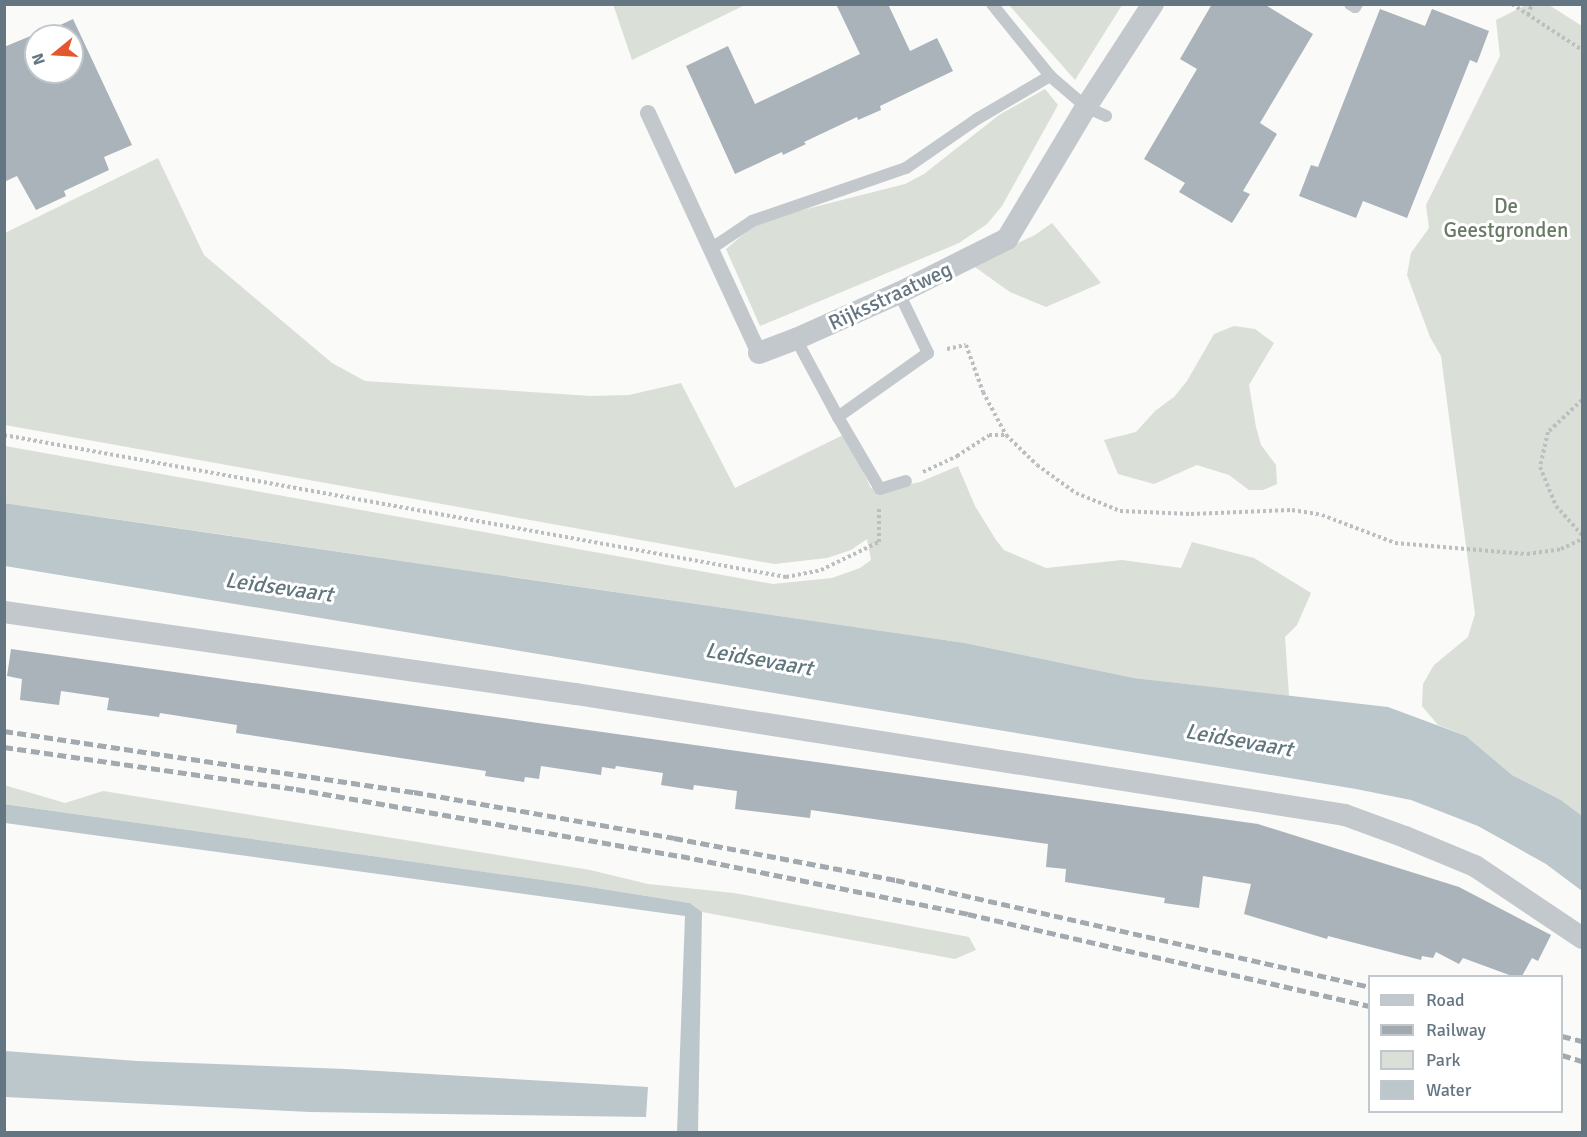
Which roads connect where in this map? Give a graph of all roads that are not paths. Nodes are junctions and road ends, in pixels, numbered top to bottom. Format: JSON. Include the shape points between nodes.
{"nodes":[{"id":1,"x":992,"y":4,"type":"edge"},
{"id":2,"x":1154,"y":4,"type":"edge"},
{"id":3,"x":1350,"y":4,"type":"edge"},
{"id":4,"x":1357,"y":4,"type":"edge"},
{"id":5,"x":1050,"y":76,"type":"junction"},
{"id":6,"x":1086,"y":107,"type":"junction"},
{"id":7,"x":648,"y":113,"type":"dead end"},
{"id":8,"x":1106,"y":116,"type":"dead end"},
{"id":9,"x":712,"y":248,"type":"junction"},
{"id":10,"x":899,"y":293,"type":"junction"},
{"id":11,"x":796,"y":339,"type":"junction"},
{"id":12,"x":759,"y":353,"type":"joint"},
{"id":13,"x":838,"y":417,"type":"junction"},
{"id":14,"x":906,"y":481,"type":"road end"},
{"id":15,"x":4,"y":612,"type":"edge"},
{"id":16,"x":1582,"y":938,"type":"edge"}],
"edges":[{"from":1,"to":5,"type":"lane"},
{"from":2,"to":6,"type":"street","name":"Rijksstraatweg"},
{"from":3,"to":4,"type":"lane","via":[[1355,8]]},
{"from":5,"to":6,"type":"lane"},
{"from":5,"to":9,"type":"lane","via":[[977,119],[906,168],[752,221]]},
{"from":6,"to":8,"type":"lane"},
{"from":6,"to":10,"type":"street","name":"Rijksstraatweg","via":[[1007,239]]},
{"from":7,"to":9,"type":"street","name":"Rijksstraatweg"},
{"from":9,"to":12,"type":"street","name":"Rijksstraatweg"},
{"from":10,"to":11,"type":"street","name":"Rijksstraatweg"},
{"from":10,"to":13,"type":"lane","via":[[928,353]]},
{"from":11,"to":12,"type":"street","name":"Rijksstraatweg"},
{"from":11,"to":13,"type":"lane"},
{"from":13,"to":14,"type":"lane","via":[[880,489]]},
{"from":15,"to":16,"type":"street","via":[[576,694],[1345,815],[1475,866]]}]}
